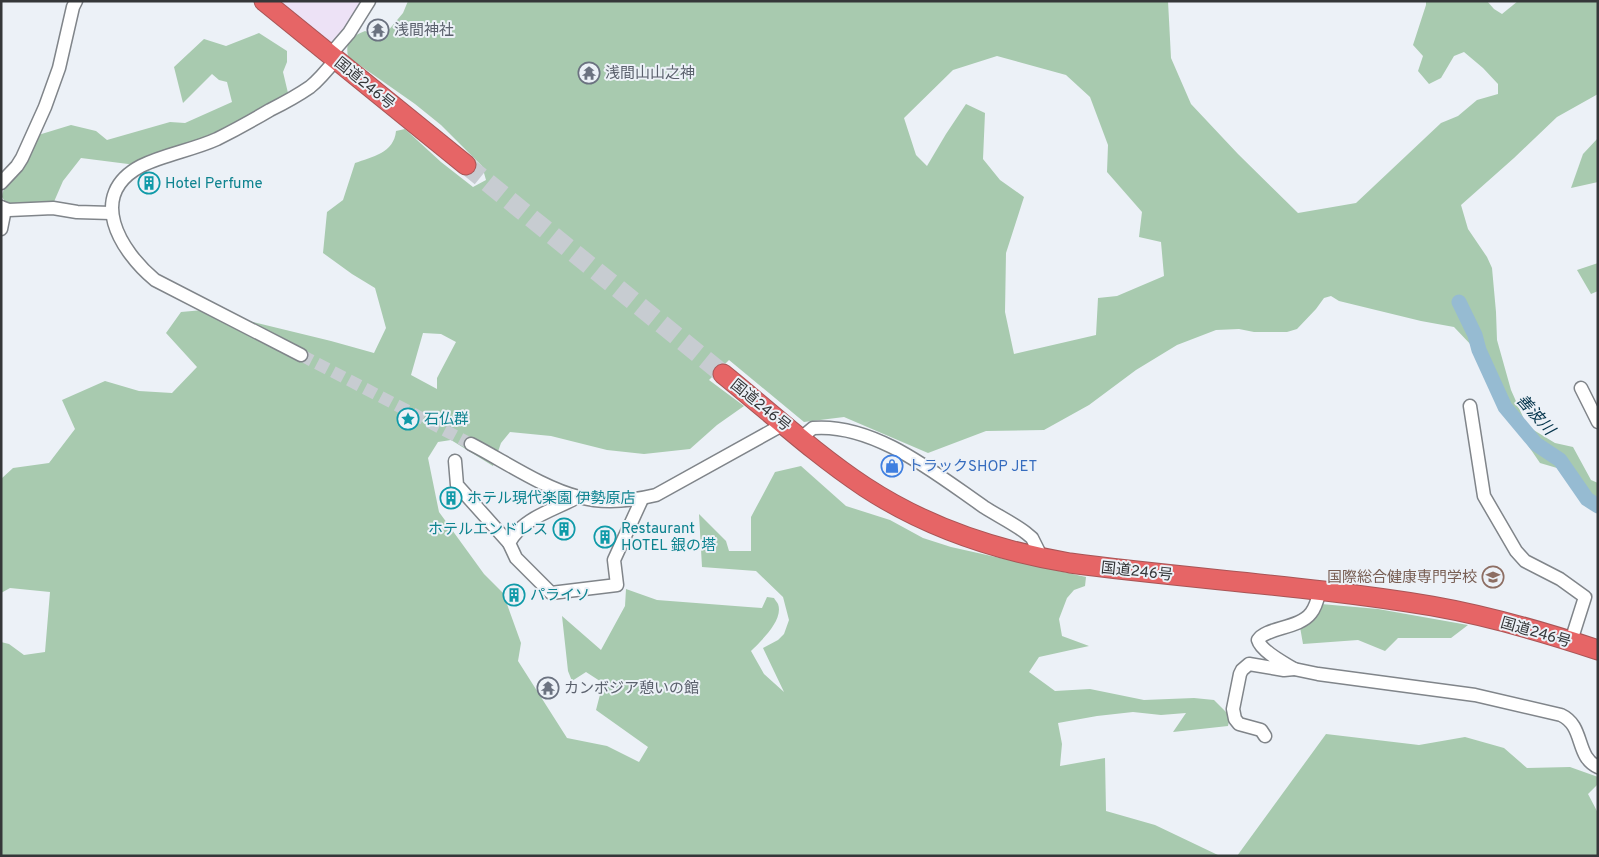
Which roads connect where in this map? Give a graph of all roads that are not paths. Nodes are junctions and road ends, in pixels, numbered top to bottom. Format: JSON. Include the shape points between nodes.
{"nodes":[{"id":1,"x":76,"y":1,"type":"edge"},
{"id":2,"x":264,"y":1,"type":"edge"},
{"id":3,"x":369,"y":1,"type":"edge"},
{"id":4,"x":333,"y":57,"type":"junction"},
{"id":5,"x":466,"y":165,"type":"tunnel mouth"},
{"id":6,"x":1,"y":183,"type":"edge"},
{"id":7,"x":1,"y":207,"type":"edge"},
{"id":8,"x":111,"y":213,"type":"junction"},
{"id":9,"x":1,"y":229,"type":"edge"},
{"id":10,"x":300,"y":355,"type":"tunnel mouth"},
{"id":11,"x":723,"y":374,"type":"tunnel mouth"},
{"id":12,"x":1581,"y":388,"type":"dead end"},
{"id":13,"x":1470,"y":406,"type":"dead end"},
{"id":14,"x":1598,"y":422,"type":"edge"},
{"id":15,"x":784,"y":424,"type":"junction"},
{"id":16,"x":801,"y":438,"type":"junction"},
{"id":17,"x":471,"y":444,"type":"tunnel mouth"},
{"id":18,"x":454,"y":461,"type":"dead end"},
{"id":19,"x":578,"y":497,"type":"junction"},
{"id":20,"x":642,"y":499,"type":"junction"},
{"id":21,"x":509,"y":543,"type":"junction"},
{"id":22,"x":1042,"y":558,"type":"junction"},
{"id":23,"x":1320,"y":590,"type":"junction"},
{"id":24,"x":1571,"y":641,"type":"junction"},
{"id":25,"x":1598,"y":650,"type":"edge"},
{"id":26,"x":1294,"y":669,"type":"junction"},
{"id":27,"x":1264,"y":736,"type":"dead end"},
{"id":28,"x":1598,"y":767,"type":"edge"}],
"edges":[{"from":1,"to":6,"type":"street","via":[[59,68],[44,107],[22,158]]},
{"from":2,"to":4,"type":"highway","name":"国道246号"},
{"from":3,"to":4,"type":"street"},
{"from":4,"to":5,"type":"highway","name":"国道246号"},
{"from":4,"to":8,"type":"street","via":[[311,86],[298,95],[215,140],[134,171],[113,194]]},
{"from":7,"to":8,"type":"street","via":[[9,210],[53,208]]},
{"from":7,"to":9,"type":"street","via":[[4,214]]},
{"from":8,"to":10,"type":"street","via":[[124,245],[155,280]]},
{"from":11,"to":15,"type":"highway","name":"国道246号"},
{"from":12,"to":14,"type":"street"},
{"from":13,"to":24,"type":"street","via":[[1484,496],[1516,551],[1525,561],[1560,579],[1585,597]]},
{"from":15,"to":16,"type":"highway","name":"国道246号"},
{"from":15,"to":20,"type":"street","via":[[656,495]]},
{"from":16,"to":22,"type":"highway","name":"国道246号","via":[[830,462],[897,506],[985,544]]},
{"from":16,"to":22,"type":"street","via":[[813,428],[836,429],[857,433],[900,451],[1026,533]]},
{"from":17,"to":19,"type":"street","via":[[543,483]]},
{"from":18,"to":21,"type":"street","via":[[457,485]]},
{"from":19,"to":20,"type":"street","via":[[598,501]]},
{"from":19,"to":21,"type":"street","via":[[528,522]]},
{"from":20,"to":21,"type":"street","via":[[614,560],[617,585],[552,593],[516,558]]},
{"from":22,"to":23,"type":"highway","name":"国道246号"},
{"from":23,"to":24,"type":"highway","name":"国道246号","via":[[1434,607]]},
{"from":23,"to":26,"type":"street","via":[[1310,615],[1297,624],[1262,634],[1258,640],[1260,645]]},
{"from":24,"to":25,"type":"highway","name":"国道246号"},
{"from":26,"to":27,"type":"street","via":[[1249,664],[1240,674],[1234,718],[1239,724],[1261,730]]},
{"from":26,"to":28,"type":"street","via":[[1474,695],[1561,715],[1574,726],[1586,759]]}]}
